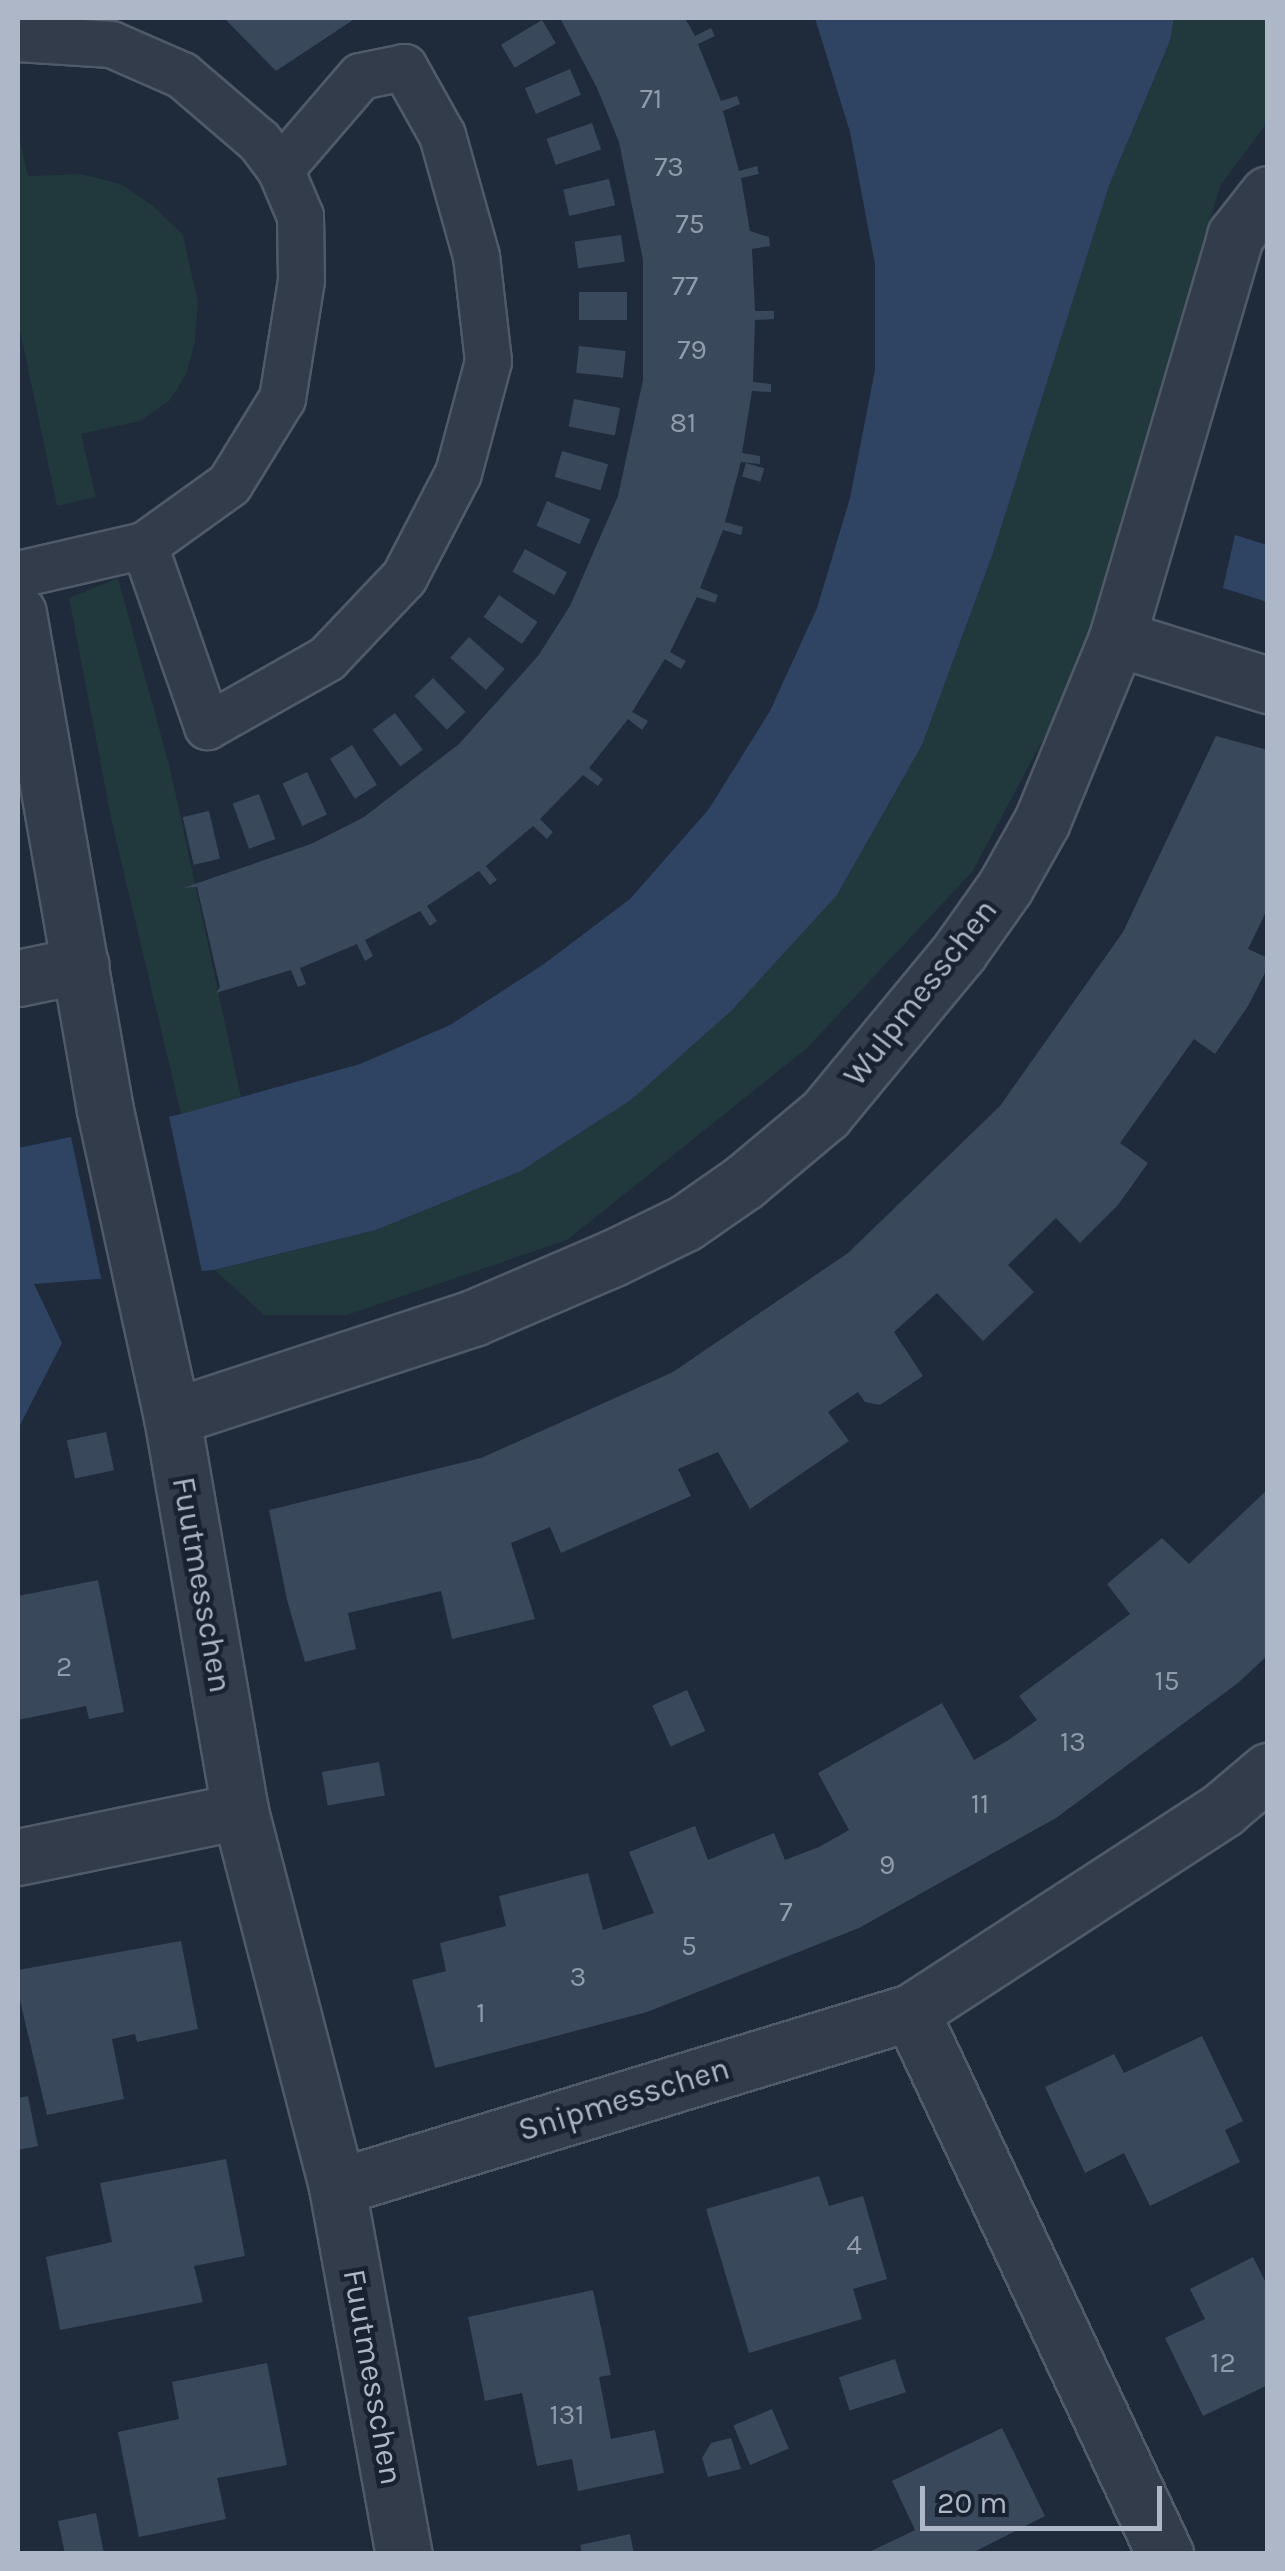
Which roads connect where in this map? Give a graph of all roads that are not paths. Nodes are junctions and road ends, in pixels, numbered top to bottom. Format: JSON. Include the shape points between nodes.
{"nodes":[{"id":1,"x":18,"y":38,"type":"edge"},
{"id":2,"x":280,"y":169,"type":"junction"},
{"id":3,"x":1268,"y":194,"type":"edge"},
{"id":4,"x":144,"y":545,"type":"junction"},
{"id":5,"x":18,"y":574,"type":"edge"},
{"id":6,"x":18,"y":613,"type":"edge"},
{"id":7,"x":1117,"y":638,"type":"junction"},
{"id":8,"x":1268,"y":685,"type":"edge"},
{"id":9,"x":81,"y":965,"type":"junction"},
{"id":10,"x":18,"y":978,"type":"edge"},
{"id":11,"x":172,"y":1417,"type":"junction"},
{"id":12,"x":1268,"y":1772,"type":"edge"},
{"id":13,"x":240,"y":1812,"type":"junction"},
{"id":14,"x":18,"y":1857,"type":"edge"},
{"id":15,"x":911,"y":2012,"type":"junction"},
{"id":16,"x":337,"y":2187,"type":"junction"},
{"id":17,"x":404,"y":2554,"type":"edge"},
{"id":18,"x":1165,"y":2554,"type":"edge"}],
"edges":[{"from":1,"to":2,"type":"lane","via":[[111,44],[182,76],[259,141]]},
{"from":2,"to":4,"type":"lane","via":[[300,216],[301,264],[282,398],[229,484]]},
{"from":2,"to":4,"type":"lane","via":[[360,76],[404,67],[442,136],[476,256],[488,361],[458,473],[404,576],[327,658],[206,726]]},
{"from":3,"to":7,"type":"street","name":"Wulpmesschen","via":[[1235,236]]},
{"from":4,"to":5,"type":"lane"},
{"from":6,"to":9,"type":"street","name":"Fuutmesschen"},
{"from":7,"to":8,"type":"street"},
{"from":7,"to":11,"type":"street","name":"Wulpmesschen","via":[[1042,821],[1005,887],[825,1114],[744,1182],[685,1223],[473,1318]]},
{"from":9,"to":10,"type":"street"},
{"from":9,"to":11,"type":"street","name":"Fuutmesschen"},
{"from":11,"to":13,"type":"street","name":"Fuutmesschen"},
{"from":12,"to":15,"type":"street","name":"Snipmesschen","via":[[1223,1809]]},
{"from":13,"to":14,"type":"street"},
{"from":13,"to":16,"type":"street","name":"Fuutmesschen"},
{"from":15,"to":16,"type":"street","name":"Snipmesschen"},
{"from":15,"to":18,"type":"street"},
{"from":16,"to":17,"type":"street","name":"Fuutmesschen"}]}
